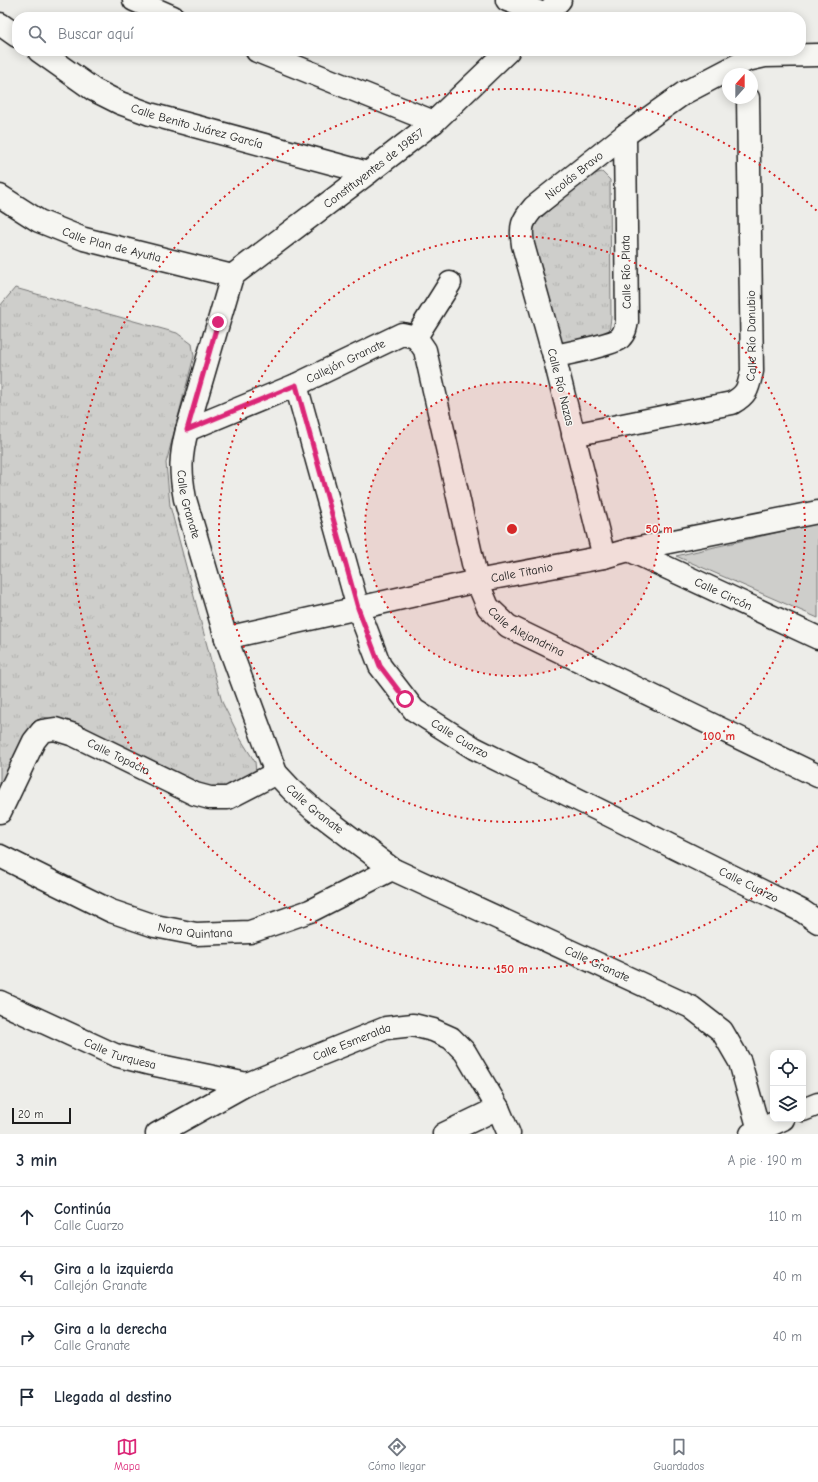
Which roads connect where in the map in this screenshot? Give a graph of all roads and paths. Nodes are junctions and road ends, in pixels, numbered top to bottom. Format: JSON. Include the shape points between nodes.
{"nodes":[{"id":1,"x":134,"y":0,"type":"edge"},
{"id":2,"x":507,"y":0,"type":"edge"},
{"id":3,"x":550,"y":11,"type":"edge"},
{"id":4,"x":162,"y":12,"type":"edge"},
{"id":5,"x":0,"y":24,"type":"edge"},
{"id":6,"x":12,"y":32,"type":"edge"},
{"id":7,"x":806,"y":55,"type":"edge"},
{"id":8,"x":818,"y":55,"type":"edge"},
{"id":9,"x":46,"y":56,"type":"edge"},
{"id":10,"x":269,"y":56,"type":"edge"},
{"id":11,"x":503,"y":56,"type":"edge"},
{"id":12,"x":765,"y":56,"type":"edge"},
{"id":13,"x":747,"y":67,"type":"edge"},
{"id":14,"x":748,"y":104,"type":"edge"},
{"id":15,"x":434,"y":122,"type":"junction"},
{"id":16,"x":625,"y":135,"type":"junction"},
{"id":17,"x":368,"y":173,"type":"junction"},
{"id":18,"x":0,"y":196,"type":"edge"},
{"id":19,"x":525,"y":218,"type":"joint"},
{"id":20,"x":232,"y":276,"type":"junction"},
{"id":21,"x":450,"y":283,"type":"dead end"},
{"id":22,"x":416,"y":337,"type":"junction"},
{"id":23,"x":554,"y":356,"type":"junction"},
{"id":24,"x":296,"y":385,"type":"junction"},
{"id":25,"x":187,"y":430,"type":"junction"},
{"id":26,"x":573,"y":435,"type":"junction"},
{"id":27,"x":818,"y":512,"type":"edge"},
{"id":28,"x":629,"y":550,"type":"junction"},
{"id":29,"x":604,"y":557,"type":"junction"},
{"id":30,"x":477,"y":581,"type":"junction"},
{"id":31,"x":358,"y":608,"type":"junction"},
{"id":32,"x":226,"y":638,"type":"junction"},
{"id":33,"x":818,"y":638,"type":"edge"},
{"id":34,"x":276,"y":773,"type":"junction"},
{"id":35,"x":818,"y":776,"type":"edge"},
{"id":36,"x":0,"y":812,"type":"edge"},
{"id":37,"x":2,"y":862,"type":"edge"},
{"id":38,"x":392,"y":869,"type":"junction"},
{"id":39,"x":818,"y":922,"type":"edge"},
{"id":40,"x":0,"y":1002,"type":"edge"},
{"id":41,"x":246,"y":1084,"type":"junction"},
{"id":42,"x":818,"y":1104,"type":"edge"},
{"id":43,"x":498,"y":1108,"type":"junction"},
{"id":44,"x":806,"y":1109,"type":"edge"},
{"id":45,"x":777,"y":1122,"type":"edge"},
{"id":46,"x":755,"y":1132,"type":"edge"},
{"id":47,"x":157,"y":1134,"type":"edge"},
{"id":48,"x":444,"y":1134,"type":"edge"},
{"id":49,"x":509,"y":1134,"type":"edge"}],
"edges":[{"from":1,"to":4,"type":"street"},
{"from":2,"to":3,"type":"street"},
{"from":5,"to":6,"type":"street"},
{"from":7,"to":8,"type":"street","name":"Nicolás Bravo"},
{"from":9,"to":17,"type":"street","name":"Calle Benito Juárez García","via":[[94,90],[150,114]]},
{"from":10,"to":15,"type":"street"},
{"from":11,"to":15,"type":"street","name":"Constituyentes de 19857"},
{"from":12,"to":13,"type":"street","name":"Nicolás Bravo"},
{"from":13,"to":16,"type":"street","name":"Nicolás Bravo","via":[[684,93]]},
{"from":14,"to":26,"type":"street","name":"Calle Río Danubio","via":[[752,371],[748,388],[743,397],[732,403]]},
{"from":15,"to":17,"type":"street","name":"Constituyentes de 19857"},
{"from":16,"to":19,"type":"street","name":"Nicolás Bravo","via":[[534,207]]},
{"from":16,"to":23,"type":"street","name":"Calle Río Plata","via":[[625,330],[620,338],[611,342]]},
{"from":17,"to":20,"type":"street","name":"Constituyentes de 19857"},
{"from":18,"to":20,"type":"street","name":"Calle Plan de Ayutla","via":[[39,221],[84,238]]},
{"from":19,"to":23,"type":"street","name":"Calle Río Nazas","via":[[521,230],[523,245]]},
{"from":20,"to":25,"type":"street","name":"Calle Granate"},
{"from":21,"to":22,"type":"street"},
{"from":22,"to":24,"type":"street","name":"Callejón Granate","via":[[402,334]]},
{"from":22,"to":30,"type":"street","name":"Calle Alejandrina","via":[[425,350]]},
{"from":23,"to":26,"type":"street","name":"Calle Río Nazas"},
{"from":24,"to":25,"type":"street","name":"Callejón Granate"},
{"from":24,"to":31,"type":"street","name":"Calle Cuarzo"},
{"from":25,"to":32,"type":"street","name":"Calle Granate","via":[[181,452],[181,478]]},
{"from":26,"to":29,"type":"street","name":"Calle Río Nazas"},
{"from":27,"to":28,"type":"street","name":"Calle Titanio"},
{"from":28,"to":29,"type":"street","name":"Calle Titanio"},
{"from":28,"to":33,"type":"street","name":"Calle Circón"},
{"from":29,"to":30,"type":"street","name":"Calle Titanio"},
{"from":30,"to":31,"type":"street","name":"Calle Titanio"},
{"from":30,"to":35,"type":"street","name":"Calle Alejandrina","via":[[488,607],[508,626]]},
{"from":31,"to":32,"type":"street","name":"Calle Titanio"},
{"from":31,"to":39,"type":"street","name":"Calle Cuarzo","via":[[380,666],[414,710],[474,748],[802,911]]},
{"from":32,"to":34,"type":"street","name":"Calle Granate"},
{"from":34,"to":36,"type":"street","name":"Calle Topacio","via":[[228,798],[210,798],[195,794],[74,735],[55,729],[42,731],[34,741]]},
{"from":34,"to":38,"type":"street","name":"Calle Granate","via":[[313,809]]},
{"from":37,"to":38,"type":"street","name":"Nora Quintana","via":[[112,911],[155,926],[196,934],[250,932],[310,911]]},
{"from":38,"to":46,"type":"street","name":"Calle Granate","via":[[691,1007],[722,1031],[740,1062]]},
{"from":40,"to":41,"type":"street","name":"Calle Turquesa","via":[[115,1055]]},
{"from":41,"to":43,"type":"street","name":"Calle Esmeralda","via":[[386,1028],[413,1026],[433,1030],[450,1038],[465,1052]]},
{"from":41,"to":47,"type":"street","name":"Calle Esmeralda"},
{"from":42,"to":44,"type":"street"},
{"from":43,"to":48,"type":"street"},
{"from":43,"to":49,"type":"street","name":"Calle Esmeralda"},
{"from":45,"to":46,"type":"street"}]}
